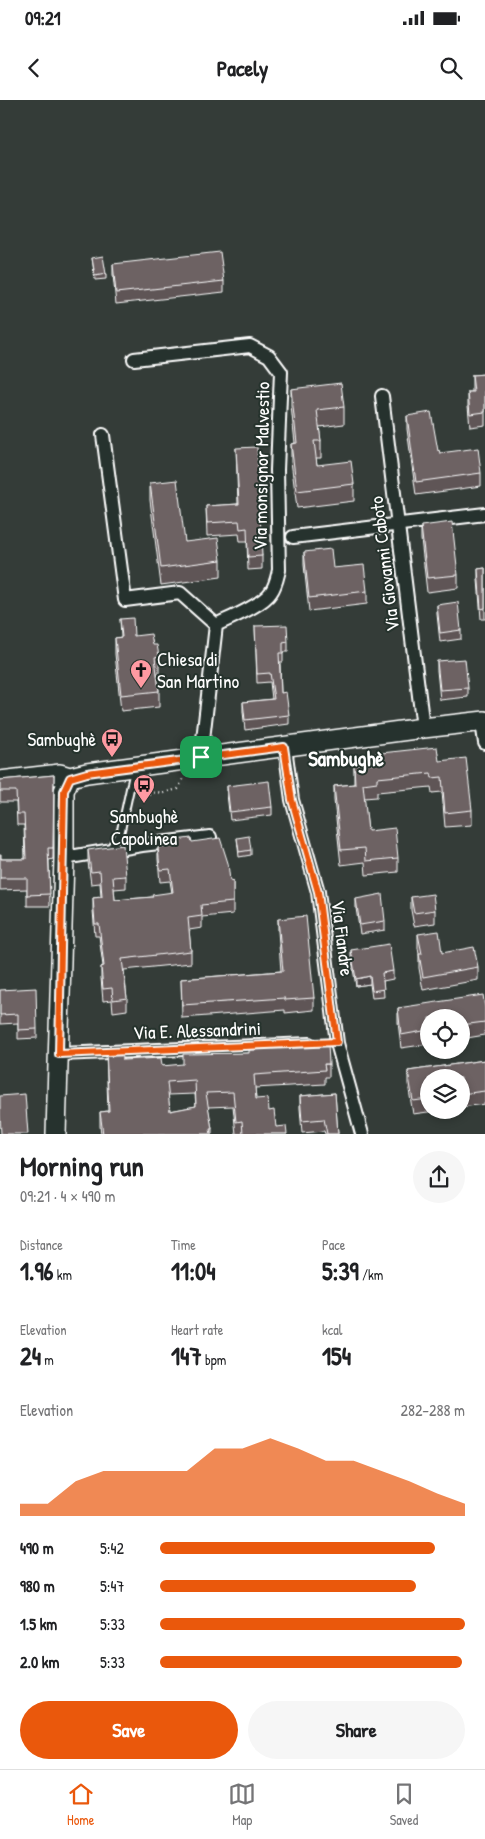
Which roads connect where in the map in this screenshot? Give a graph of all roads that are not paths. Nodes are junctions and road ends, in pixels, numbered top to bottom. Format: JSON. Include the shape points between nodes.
{"nodes":[{"id":1,"x":134,"y":358,"type":"dead end"},
{"id":2,"x":382,"y":396,"type":"dead end"},
{"id":3,"x":103,"y":435,"type":"dead end"},
{"id":4,"x":485,"y":514,"type":"edge"},
{"id":5,"x":399,"y":524,"type":"junction"},
{"id":6,"x":293,"y":537,"type":"dead end"},
{"id":7,"x":216,"y":625,"type":"junction"},
{"id":8,"x":484,"y":721,"type":"edge"},
{"id":9,"x":423,"y":728,"type":"junction"},
{"id":10,"x":485,"y":743,"type":"edge"},
{"id":11,"x":284,"y":747,"type":"junction"},
{"id":12,"x":198,"y":757,"type":"junction"},
{"id":13,"x":134,"y":766,"type":"junction"},
{"id":14,"x":70,"y":778,"type":"junction"},
{"id":15,"x":0,"y":782,"type":"edge"},
{"id":16,"x":210,"y":837,"type":"edge"},
{"id":17,"x":109,"y":850,"type":"junction"},
{"id":18,"x":64,"y":858,"type":"junction"},
{"id":19,"x":327,"y":1043,"type":"junction"},
{"id":20,"x":59,"y":1054,"type":"junction"},
{"id":21,"x":56,"y":1134,"type":"edge"},
{"id":22,"x":362,"y":1134,"type":"edge"}],
"edges":[{"from":1,"to":7,"type":"street","name":"Via monsignor Malvestio","via":[[250,346],[269,356],[281,372],[277,470],[279,570],[276,584],[270,595]]},
{"from":2,"to":5,"type":"street","name":"Via Giovanni Caboto"},
{"from":3,"to":7,"type":"street","via":[[124,600],[180,593]]},
{"from":4,"to":5,"type":"street"},
{"from":5,"to":6,"type":"street"},
{"from":5,"to":9,"type":"street","name":"Via Giovanni Caboto"},
{"from":7,"to":12,"type":"street"},
{"from":8,"to":9,"type":"street"},
{"from":8,"to":10,"type":"street"},
{"from":9,"to":11,"type":"street"},
{"from":11,"to":12,"type":"street"},
{"from":11,"to":19,"type":"street","name":"Via Fiandre","via":[[292,800],[318,892]]},
{"from":12,"to":13,"type":"street"},
{"from":13,"to":14,"type":"street"},
{"from":13,"to":17,"type":"lane","via":[[121,830]]},
{"from":14,"to":15,"type":"street","via":[[60,774]]},
{"from":14,"to":18,"type":"street","via":[[64,791]]},
{"from":16,"to":17,"type":"street"},
{"from":17,"to":18,"type":"street"},
{"from":18,"to":20,"type":"street"},
{"from":19,"to":20,"type":"street","name":"Via E. Alessandrini"},
{"from":19,"to":22,"type":"street","name":"Via Fiandre"},
{"from":20,"to":21,"type":"street"}]}
